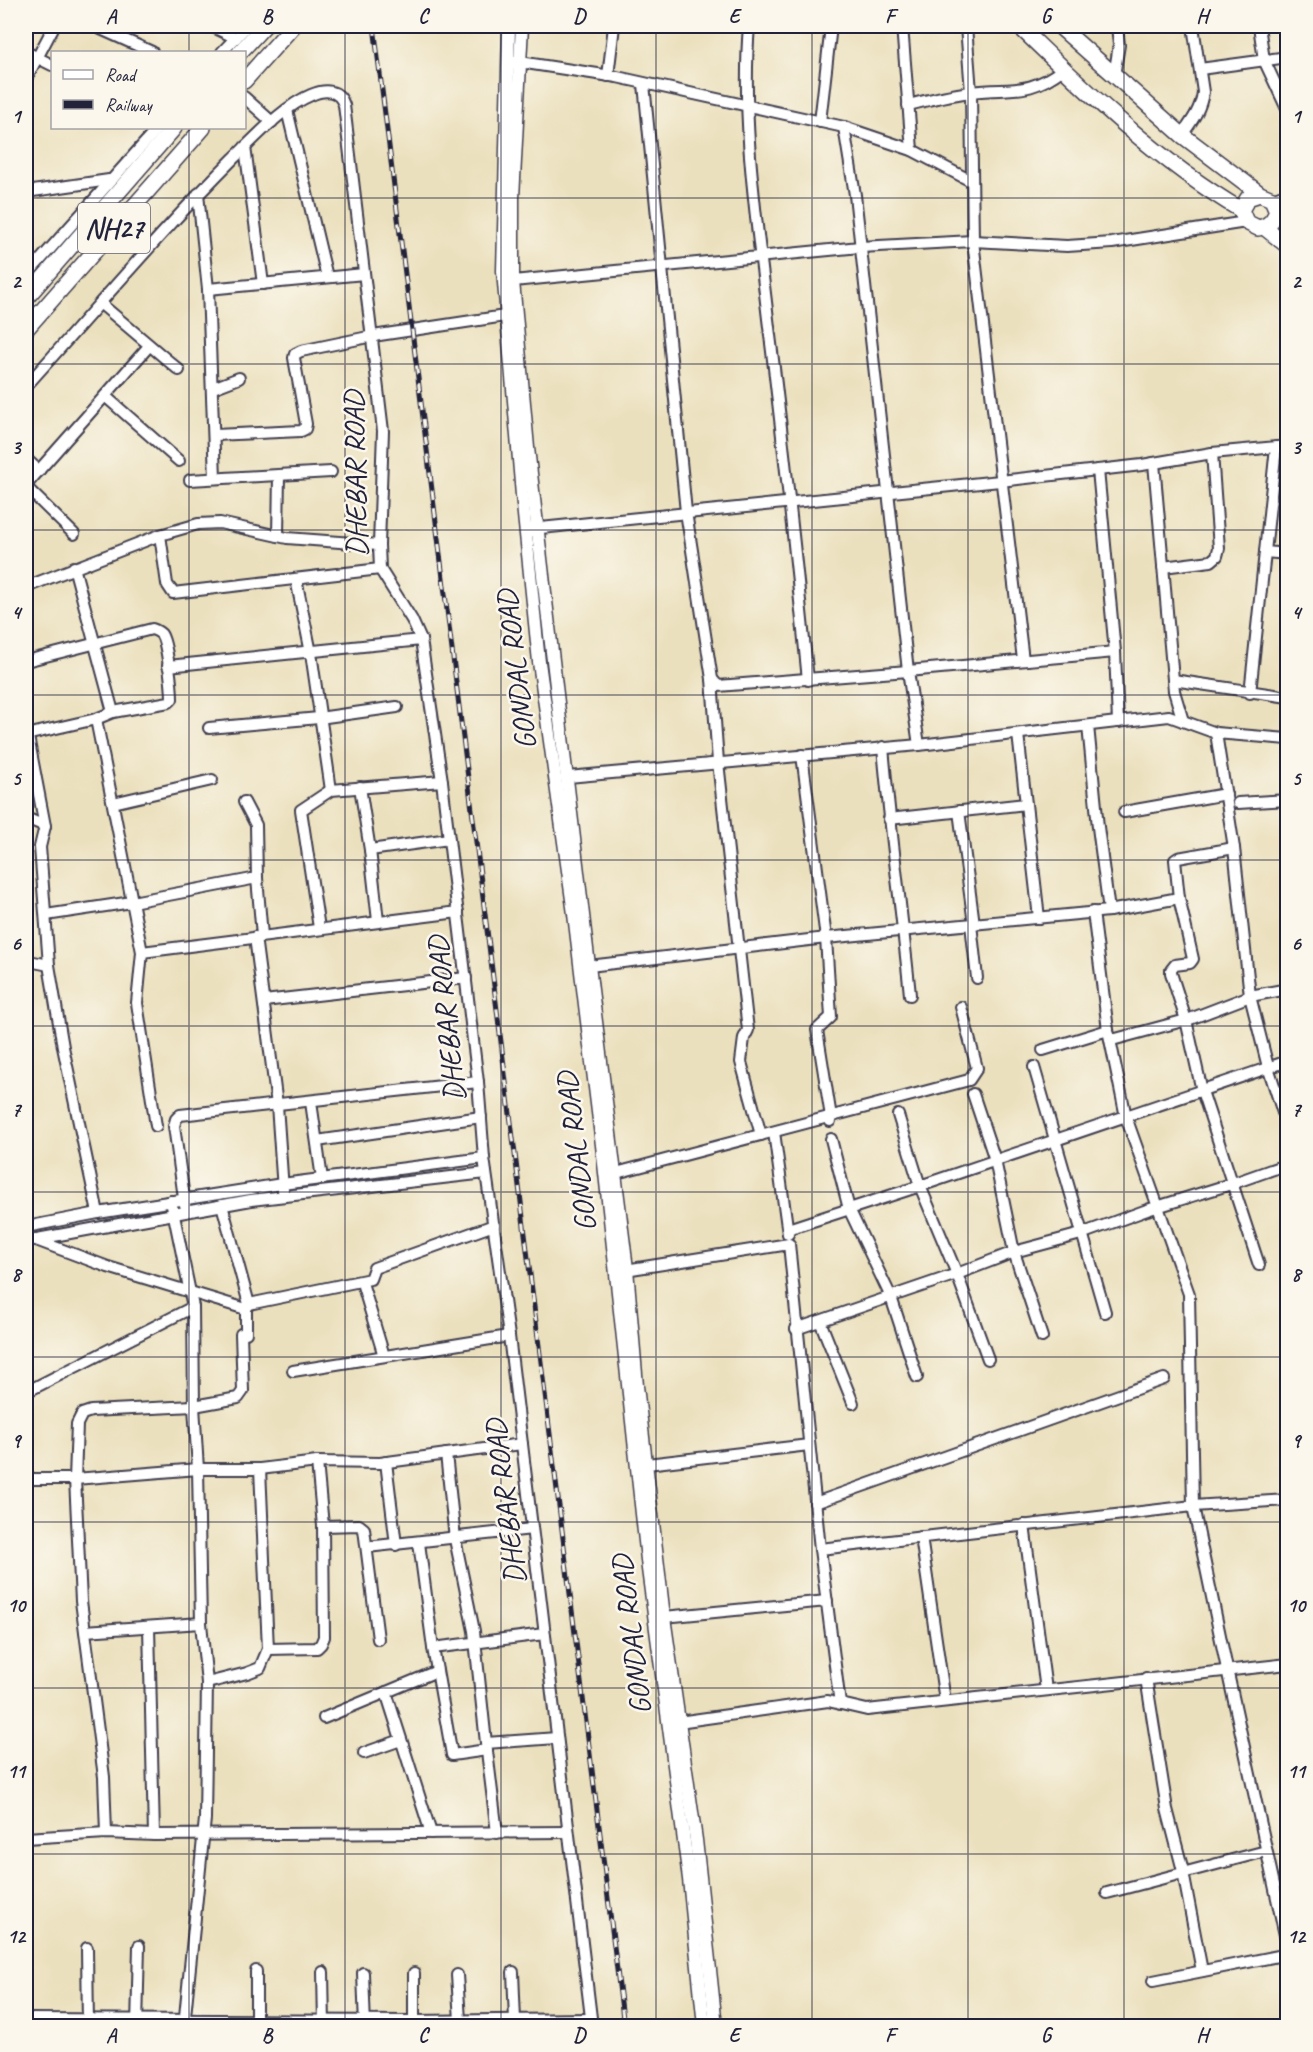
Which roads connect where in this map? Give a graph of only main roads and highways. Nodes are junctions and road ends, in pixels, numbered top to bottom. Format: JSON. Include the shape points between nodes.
{"nodes":[{"id":1,"x":264,"y":26,"type":"edge"},
{"id":2,"x":293,"y":26,"type":"edge"},
{"id":3,"x":509,"y":26,"type":"edge"},
{"id":4,"x":522,"y":26,"type":"edge"},
{"id":5,"x":1019,"y":26,"type":"edge"},
{"id":6,"x":1059,"y":26,"type":"edge"},
{"id":7,"x":238,"y":46,"type":"edge"},
{"id":8,"x":514,"y":61,"type":"junction"},
{"id":9,"x":246,"y":79,"type":"edge"},
{"id":10,"x":173,"y":129,"type":"edge"},
{"id":11,"x":202,"y":129,"type":"edge"},
{"id":12,"x":1274,"y":205,"type":"edge"},
{"id":13,"x":1243,"y":216,"type":"junction"},
{"id":14,"x":1264,"y":227,"type":"junction"},
{"id":15,"x":1287,"y":246,"type":"edge"},
{"id":16,"x":26,"y":297,"type":"edge"},
{"id":17,"x":26,"y":329,"type":"edge"},
{"id":18,"x":531,"y":529,"type":"junction"},
{"id":19,"x":621,"y":1270,"type":"junction"},
{"id":20,"x":674,"y":1723,"type":"junction"},
{"id":21,"x":704,"y":2026,"type":"edge"},
{"id":22,"x":716,"y":2026,"type":"edge"}],
"edges":[{"from":1,"to":7,"type":"highway"},
{"from":2,"to":9,"type":"highway"},
{"from":3,"to":8,"type":"main road"},
{"from":4,"to":8,"type":"main road"},
{"from":5,"to":13,"type":"highway","via":[[1170,162]]},
{"from":6,"to":12,"type":"highway","via":[[1182,135]]},
{"from":8,"to":18,"type":"main road","via":[[513,281]]},
{"from":8,"to":18,"type":"main road","name":"GONDAL ROAD","via":[[503,271]]},
{"from":10,"to":16,"type":"highway","number":"NH27"},
{"from":11,"to":17,"type":"highway","number":"NH27"},
{"from":12,"to":13,"type":"highway","via":[[1248,198]]},
{"from":12,"to":14,"type":"highway","via":[[1270,224]]},
{"from":13,"to":14,"type":"highway","via":[[1251,226]]},
{"from":14,"to":15,"type":"highway"},
{"from":18,"to":19,"type":"main road","name":"GONDAL ROAD","via":[[539,662]]},
{"from":18,"to":19,"type":"main road","via":[[568,777],[616,1173]]},
{"from":19,"to":20,"type":"main road","name":"GONDAL ROAD"},
{"from":19,"to":20,"type":"main road","via":[[647,1464]]},
{"from":20,"to":21,"type":"main road","name":"GONDAL ROAD"},
{"from":20,"to":22,"type":"main road","via":[[696,1840]]}]}
